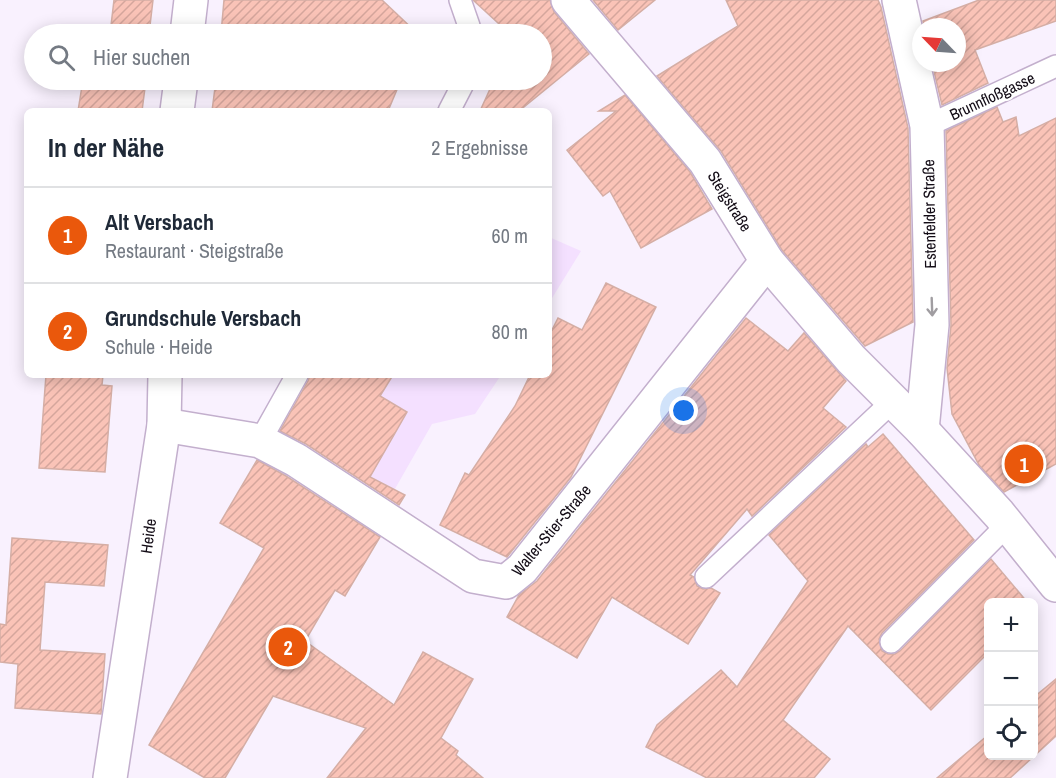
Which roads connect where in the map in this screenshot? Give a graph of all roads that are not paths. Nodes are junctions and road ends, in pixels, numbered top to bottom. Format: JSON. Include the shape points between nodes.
{"nodes":[{"id":1,"x":191,"y":0,"type":"edge"},
{"id":2,"x":459,"y":0,"type":"edge"},
{"id":3,"x":568,"y":0,"type":"edge"},
{"id":4,"x":899,"y":0,"type":"edge"},
{"id":5,"x":188,"y":24,"type":"edge"},
{"id":6,"x":468,"y":24,"type":"edge"},
{"id":7,"x":1056,"y":66,"type":"edge"},
{"id":8,"x":180,"y":90,"type":"edge"},
{"id":9,"x":461,"y":90,"type":"edge"},
{"id":10,"x":177,"y":108,"type":"edge"},
{"id":11,"x":451,"y":108,"type":"edge"},
{"id":12,"x":927,"y":126,"type":"junction"},
{"id":13,"x":766,"y":261,"type":"junction"},
{"id":14,"x":165,"y":378,"type":"edge"},
{"id":15,"x":295,"y":378,"type":"edge"},
{"id":16,"x":892,"y":401,"type":"junction"},
{"id":17,"x":164,"y":425,"type":"junction"},
{"id":18,"x":922,"y":430,"type":"junction"},
{"id":19,"x":260,"y":441,"type":"junction"},
{"id":20,"x":1007,"y":525,"type":"junction"},
{"id":21,"x":706,"y":577,"type":"dead end"},
{"id":22,"x":1056,"y":585,"type":"edge"},
{"id":23,"x":891,"y":642,"type":"dead end"},
{"id":24,"x":110,"y":778,"type":"edge"}],
"edges":[{"from":1,"to":5,"type":"street"},
{"from":2,"to":6,"type":"lane"},
{"from":3,"to":13,"type":"street","name":"Steigstraße","via":[[705,162]]},
{"from":4,"to":12,"type":"street","name":"Estenfelder Straße"},
{"from":7,"to":12,"type":"lane","name":"Brunnfloßgasse"},
{"from":8,"to":10,"type":"street"},
{"from":9,"to":11,"type":"lane"},
{"from":12,"to":18,"type":"street","name":"Estenfelder Straße","one_way":true,"via":[[932,325]]},
{"from":13,"to":16,"type":"street","name":"Steigstraße"},
{"from":13,"to":19,"type":"street","name":"Walter-Stier-Straße","via":[[522,569],[506,582],[473,576],[296,460]]},
{"from":14,"to":17,"type":"street","name":"Heide"},
{"from":15,"to":19,"type":"lane"},
{"from":16,"to":18,"type":"street","name":"Steigstraße"},
{"from":16,"to":21,"type":"lane"},
{"from":17,"to":19,"type":"street","name":"Walter-Stier-Straße"},
{"from":17,"to":24,"type":"street","name":"Heide"},
{"from":18,"to":20,"type":"street","name":"Steigstraße"},
{"from":20,"to":22,"type":"street","name":"Steigstraße"},
{"from":20,"to":23,"type":"lane"}]}
